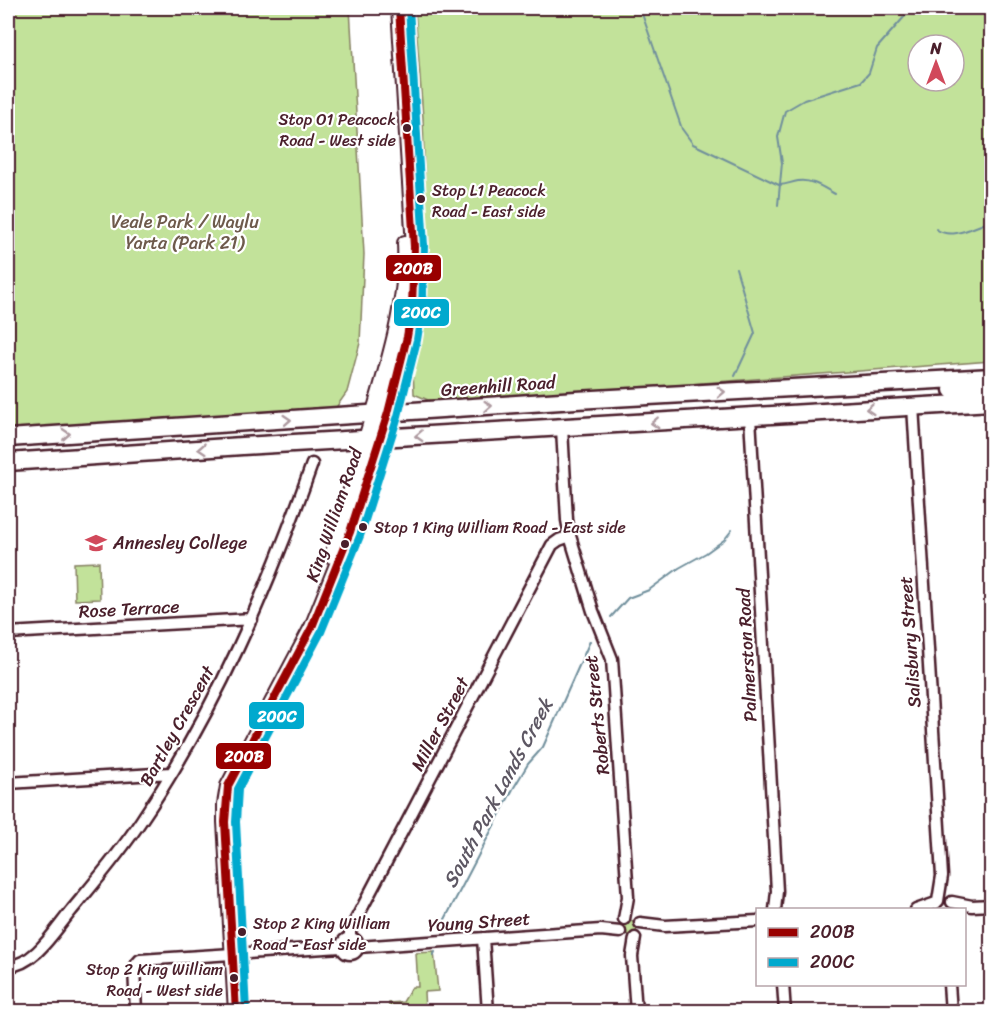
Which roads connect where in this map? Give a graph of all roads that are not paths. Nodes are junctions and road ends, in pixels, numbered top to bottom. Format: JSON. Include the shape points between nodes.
{"nodes":[{"id":1,"x":390,"y":8,"type":"edge"},
{"id":2,"x":399,"y":8,"type":"edge"},
{"id":3,"x":992,"y":377,"type":"edge"},
{"id":4,"x":929,"y":380,"type":"junction"},
{"id":5,"x":992,"y":391,"type":"edge"},
{"id":6,"x":663,"y":395,"type":"junction"},
{"id":7,"x":576,"y":400,"type":"junction"},
{"id":8,"x":992,"y":402,"type":"edge"},
{"id":9,"x":913,"y":406,"type":"junction"},
{"id":10,"x":451,"y":409,"type":"junction"},
{"id":11,"x":380,"y":413,"type":"junction"},
{"id":12,"x":750,"y":417,"type":"junction"},
{"id":13,"x":679,"y":421,"type":"junction"},
{"id":14,"x":229,"y":424,"type":"junction"},
{"id":15,"x":562,"y":428,"type":"junction"},
{"id":16,"x":471,"y":433,"type":"junction"},
{"id":17,"x":8,"y":438,"type":"edge"},
{"id":18,"x":373,"y":439,"type":"junction"},
{"id":19,"x":242,"y":446,"type":"junction"},
{"id":20,"x":8,"y":462,"type":"edge"},
{"id":21,"x":312,"y":464,"type":"dead end"},
{"id":22,"x":570,"y":536,"type":"junction"},
{"id":23,"x":252,"y":619,"type":"junction"},
{"id":24,"x":8,"y":633,"type":"edge"},
{"id":25,"x":171,"y":773,"type":"junction"},
{"id":26,"x":8,"y":783,"type":"edge"},
{"id":27,"x":944,"y":904,"type":"edge"},
{"id":28,"x":992,"y":905,"type":"edge"},
{"id":29,"x":979,"y":906,"type":"junction"},
{"id":30,"x":779,"y":908,"type":"edge"},
{"id":31,"x":922,"y":908,"type":"edge"},
{"id":32,"x":966,"y":909,"type":"edge"},
{"id":33,"x":754,"y":920,"type":"edge"},
{"id":34,"x":630,"y":928,"type":"junction"},
{"id":35,"x":350,"y":937,"type":"junction"},
{"id":36,"x":483,"y":938,"type":"junction"},
{"id":37,"x":341,"y":947,"type":"junction"},
{"id":38,"x":358,"y":947,"type":"junction"},
{"id":39,"x":232,"y":953,"type":"junction"},
{"id":40,"x":10,"y":966,"type":"edge"},
{"id":41,"x":783,"y":986,"type":"edge"},
{"id":42,"x":949,"y":986,"type":"edge"},
{"id":43,"x":136,"y":1011,"type":"edge"},
{"id":44,"x":236,"y":1011,"type":"edge"},
{"id":45,"x":488,"y":1011,"type":"edge"},
{"id":46,"x":636,"y":1011,"type":"edge"},
{"id":47,"x":785,"y":1011,"type":"edge"},
{"id":48,"x":951,"y":1011,"type":"edge"}],
"edges":[{"from":1,"to":11,"type":"main road","via":[[405,250],[400,311]]},
{"from":2,"to":11,"type":"main road","via":[[414,278],[407,337]]},
{"from":3,"to":4,"type":"highway","name":"Greenhill Road"},
{"from":4,"to":5,"type":"highway","via":[[952,390]]},
{"from":6,"to":4,"type":"highway","name":"Greenhill Road","one_way":true},
{"from":6,"to":7,"type":"highway","name":"Greenhill Road"},
{"from":6,"to":13,"type":"highway","via":[[666,400],[689,406],[690,410]]},
{"from":10,"to":7,"type":"highway","name":"Greenhill Road","one_way":true},
{"from":7,"to":15,"type":"highway","via":[[563,416]]},
{"from":8,"to":9,"type":"highway"},
{"from":9,"to":12,"type":"highway","one_way":true},
{"from":9,"to":27,"type":"street","name":"Salisbury Street"},
{"from":10,"to":11,"type":"highway","name":"Greenhill Road"},
{"from":10,"to":16,"type":"highway","via":[[444,413],[444,420]]},
{"from":14,"to":11,"type":"highway","name":"Greenhill Road","one_way":true},
{"from":11,"to":18,"type":"main road","name":"King William Road"},
{"from":12,"to":13,"type":"highway"},
{"from":12,"to":30,"type":"street","name":"Palmerston Road"},
{"from":13,"to":15,"type":"highway","one_way":true},
{"from":17,"to":14,"type":"highway","name":"Greenhill Road","one_way":true},
{"from":14,"to":19,"type":"highway","via":[[245,436]]},
{"from":15,"to":16,"type":"highway"},
{"from":15,"to":22,"type":"street","name":"Roberts Street"},
{"from":16,"to":18,"type":"highway","one_way":true},
{"from":18,"to":19,"type":"highway"},
{"from":18,"to":39,"type":"main road","name":"King William Road","via":[[312,627],[228,786],[225,822]]},
{"from":19,"to":20,"type":"highway","one_way":true},
{"from":21,"to":23,"type":"street","name":"Bartley Crescent"},
{"from":22,"to":34,"type":"street","name":"Roberts Street","via":[[612,659]]},
{"from":22,"to":35,"type":"street","name":"Miller Street","via":[[552,545]]},
{"from":23,"to":24,"type":"street","name":"Rose Terrace"},
{"from":23,"to":25,"type":"street","name":"Bartley Crescent"},
{"from":25,"to":26,"type":"street"},
{"from":25,"to":40,"type":"street","name":"Bartley Crescent","via":[[105,871],[41,947],[25,961]]},
{"from":27,"to":29,"type":"street"},
{"from":27,"to":31,"type":"street"},
{"from":28,"to":29,"type":"street"},
{"from":29,"to":32,"type":"street"},
{"from":33,"to":34,"type":"street","name":"Young Street"},
{"from":34,"to":36,"type":"street","name":"Young Street"},
{"from":34,"to":46,"type":"street"},
{"from":35,"to":37,"type":"street"},
{"from":35,"to":38,"type":"street"},
{"from":36,"to":38,"type":"street","name":"Young Street"},
{"from":36,"to":45,"type":"street"},
{"from":37,"to":38,"type":"street","via":[[350,954]]},
{"from":37,"to":39,"type":"street"},
{"from":39,"to":43,"type":"street","via":[[137,962]]},
{"from":39,"to":44,"type":"main road","name":"King William Road"},
{"from":41,"to":47,"type":"street"},
{"from":42,"to":48,"type":"street"}]}
